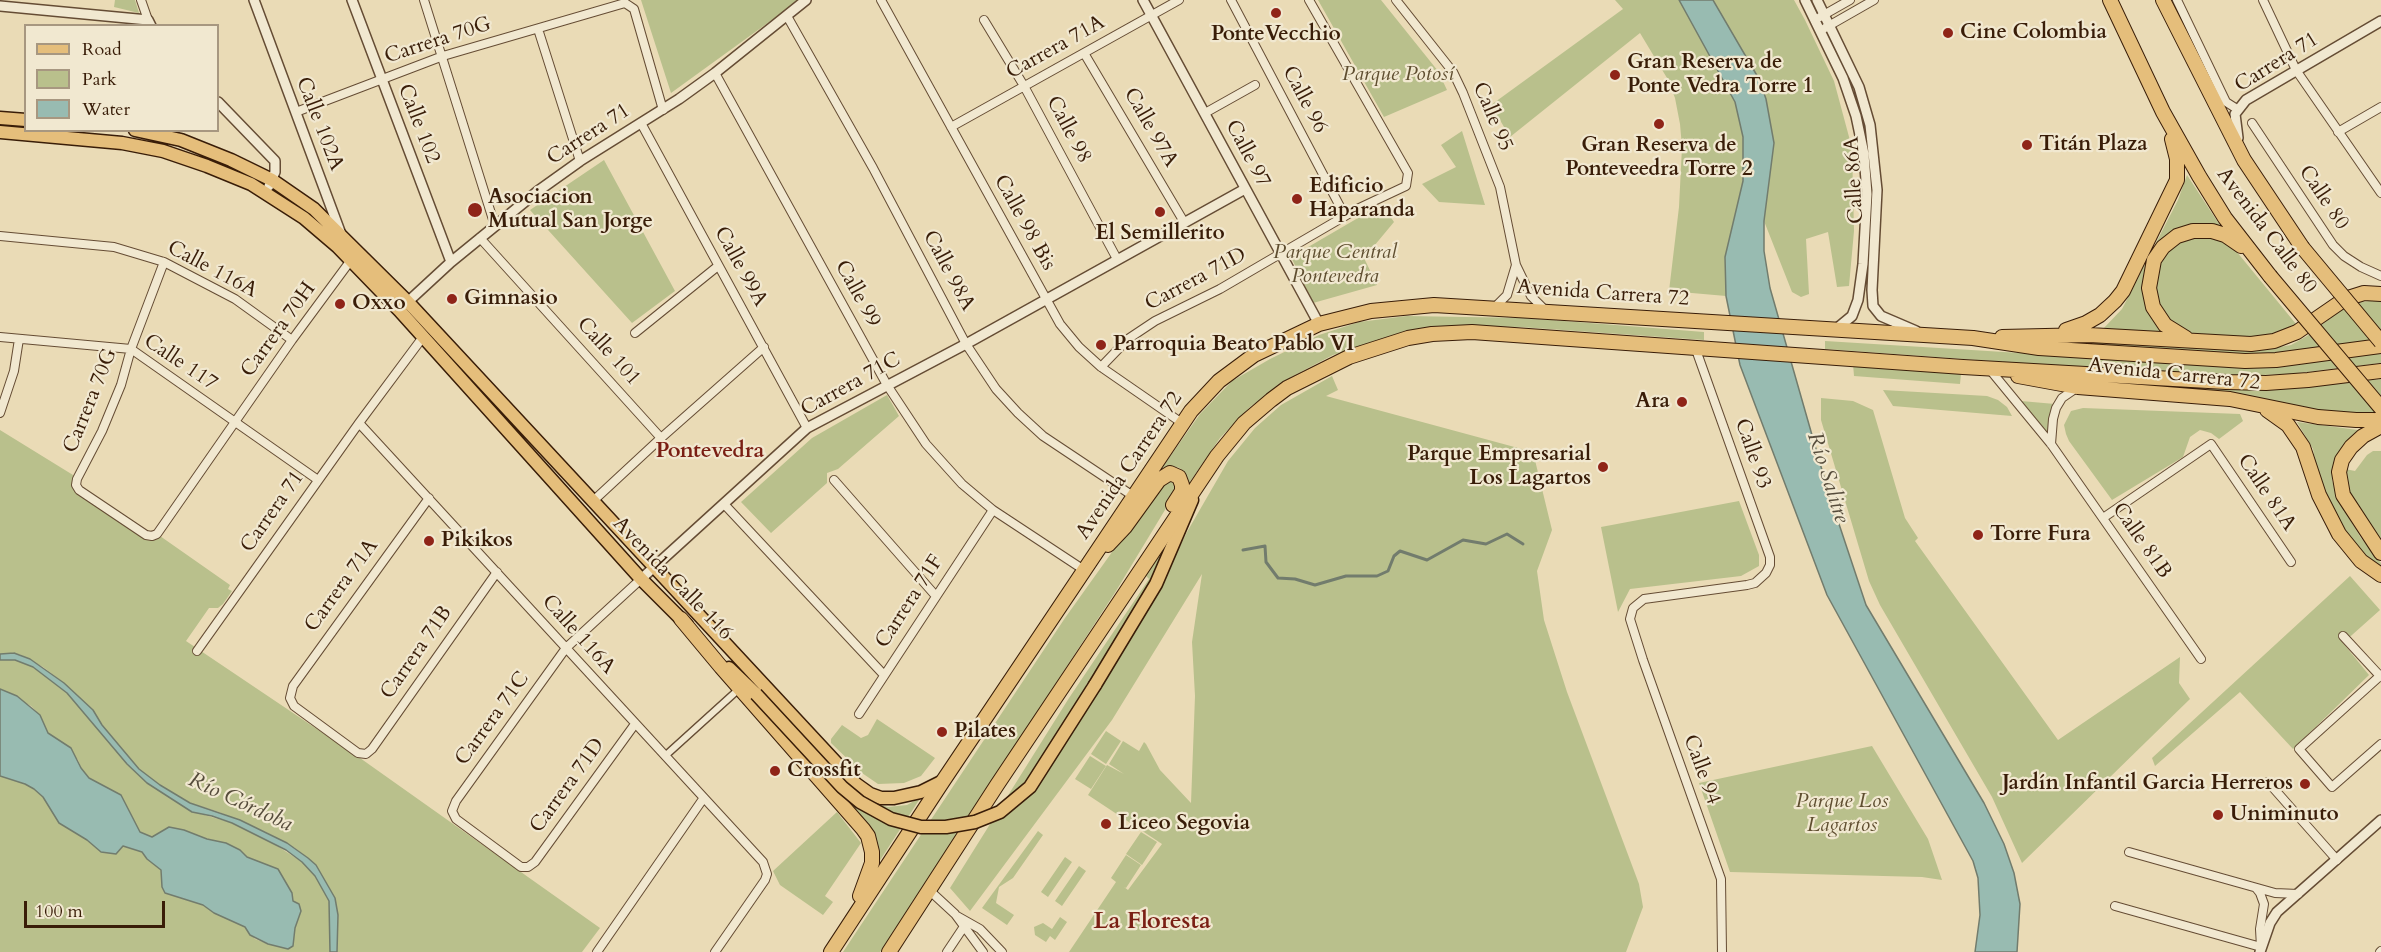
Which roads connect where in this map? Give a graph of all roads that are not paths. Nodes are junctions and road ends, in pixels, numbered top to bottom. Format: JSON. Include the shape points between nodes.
{"nodes":[{"id":1,"x":141,"y":0,"type":"edge"},
{"id":2,"x":254,"y":0,"type":"edge"},
{"id":3,"x":352,"y":0,"type":"edge"},
{"id":4,"x":424,"y":0,"type":"edge"},
{"id":5,"x":881,"y":0,"type":"edge"},
{"id":6,"x":1143,"y":0,"type":"edge"},
{"id":7,"x":1179,"y":0,"type":"edge"},
{"id":8,"x":1231,"y":0,"type":"edge"},
{"id":9,"x":1309,"y":0,"type":"edge"},
{"id":10,"x":1396,"y":0,"type":"edge"},
{"id":11,"x":1805,"y":0,"type":"edge"},
{"id":12,"x":1817,"y":0,"type":"edge"},
{"id":13,"x":1850,"y":0,"type":"edge"},
{"id":14,"x":1874,"y":0,"type":"edge"},
{"id":15,"x":2110,"y":0,"type":"edge"},
{"id":16,"x":2163,"y":0,"type":"edge"},
{"id":17,"x":2177,"y":0,"type":"edge"},
{"id":18,"x":805,"y":1,"type":"edge"},
{"id":19,"x":2266,"y":1,"type":"edge"},
{"id":20,"x":0,"y":6,"type":"edge"},
{"id":21,"x":787,"y":16,"type":"junction"},
{"id":22,"x":1151,"y":16,"type":"junction"},
{"id":23,"x":1820,"y":17,"type":"junction"},
{"id":24,"x":984,"y":20,"type":"dead end"},
{"id":25,"x":2381,"y":21,"type":"edge"},
{"id":26,"x":149,"y":23,"type":"edge"},
{"id":27,"x":538,"y":28,"type":"junction"},
{"id":28,"x":1826,"y":28,"type":"junction"},
{"id":29,"x":1084,"y":53,"type":"junction"},
{"id":30,"x":442,"y":56,"type":"junction"},
{"id":31,"x":2296,"y":70,"type":"junction"},
{"id":32,"x":715,"y":73,"type":"junction"},
{"id":33,"x":382,"y":78,"type":"junction"},
{"id":34,"x":1255,"y":85,"type":"dead end"},
{"id":35,"x":1024,"y":86,"type":"junction"},
{"id":36,"x":219,"y":103,"type":"edge"},
{"id":37,"x":2381,"y":107,"type":"edge"},
{"id":38,"x":2237,"y":109,"type":"junction"},
{"id":39,"x":663,"y":110,"type":"junction"},
{"id":40,"x":296,"y":112,"type":"junction"},
{"id":41,"x":2163,"y":112,"type":"junction"},
{"id":42,"x":1205,"y":113,"type":"junction"},
{"id":43,"x":0,"y":118,"type":"edge"},
{"id":44,"x":24,"y":120,"type":"edge"},
{"id":45,"x":641,"y":123,"type":"junction"},
{"id":46,"x":2252,"y":123,"type":"dead end"},
{"id":47,"x":951,"y":127,"type":"junction"},
{"id":48,"x":0,"y":132,"type":"edge"},
{"id":49,"x":145,"y":132,"type":"edge"},
{"id":50,"x":2338,"y":132,"type":"junction"},
{"id":51,"x":2244,"y":160,"type":"junction"},
{"id":52,"x":580,"y":161,"type":"junction"},
{"id":53,"x":272,"y":180,"type":"junction"},
{"id":54,"x":1245,"y":189,"type":"junction"},
{"id":55,"x":2380,"y":191,"type":"edge"},
{"id":56,"x":265,"y":192,"type":"junction"},
{"id":57,"x":1345,"y":216,"type":"junction"},
{"id":58,"x":1184,"y":222,"type":"junction"},
{"id":59,"x":495,"y":226,"type":"junction"},
{"id":60,"x":0,"y":236,"type":"edge"},
{"id":61,"x":342,"y":237,"type":"junction"},
{"id":62,"x":480,"y":238,"type":"junction"},
{"id":63,"x":1281,"y":254,"type":"junction"},
{"id":64,"x":2254,"y":257,"type":"junction"},
{"id":65,"x":1117,"y":259,"type":"junction"},
{"id":66,"x":351,"y":260,"type":"junction"},
{"id":67,"x":164,"y":262,"type":"junction"},
{"id":68,"x":451,"y":262,"type":"junction"},
{"id":69,"x":1516,"y":265,"type":"junction"},
{"id":70,"x":718,"y":266,"type":"junction"},
{"id":71,"x":2381,"y":276,"type":"edge"},
{"id":72,"x":2381,"y":294,"type":"edge"},
{"id":73,"x":1045,"y":298,"type":"junction"},
{"id":74,"x":403,"y":306,"type":"junction"},
{"id":75,"x":1493,"y":308,"type":"junction"},
{"id":76,"x":1547,"y":312,"type":"junction"},
{"id":77,"x":1320,"y":324,"type":"junction"},
{"id":78,"x":1835,"y":330,"type":"junction"},
{"id":79,"x":635,"y":333,"type":"dead end"},
{"id":80,"x":2041,"y":334,"type":"junction"},
{"id":81,"x":1927,"y":336,"type":"junction"},
{"id":82,"x":0,"y":337,"type":"edge"},
{"id":83,"x":423,"y":337,"type":"junction"},
{"id":84,"x":1973,"y":338,"type":"junction"},
{"id":85,"x":19,"y":339,"type":"junction"},
{"id":86,"x":292,"y":340,"type":"junction"},
{"id":87,"x":2193,"y":341,"type":"junction"},
{"id":88,"x":966,"y":344,"type":"junction"},
{"id":89,"x":2381,"y":344,"type":"edge"},
{"id":90,"x":764,"y":347,"type":"junction"},
{"id":91,"x":1695,"y":347,"type":"junction"},
{"id":92,"x":131,"y":349,"type":"junction"},
{"id":93,"x":1963,"y":367,"type":"junction"},
{"id":94,"x":1101,"y":368,"type":"junction"},
{"id":95,"x":1991,"y":371,"type":"junction"},
{"id":96,"x":2381,"y":371,"type":"edge"},
{"id":97,"x":886,"y":385,"type":"junction"},
{"id":98,"x":2078,"y":387,"type":"junction"},
{"id":99,"x":2249,"y":402,"type":"junction"},
{"id":100,"x":2381,"y":408,"type":"edge"},
{"id":101,"x":0,"y":413,"type":"edge"},
{"id":102,"x":2381,"y":420,"type":"edge"},
{"id":103,"x":235,"y":423,"type":"junction"},
{"id":104,"x":359,"y":423,"type":"junction"},
{"id":105,"x":1182,"y":423,"type":"junction"},
{"id":106,"x":2381,"y":426,"type":"edge"},
{"id":107,"x":807,"y":428,"type":"junction"},
{"id":108,"x":661,"y":438,"type":"junction"},
{"id":109,"x":2051,"y":444,"type":"junction"},
{"id":110,"x":1203,"y":474,"type":"junction"},
{"id":111,"x":318,"y":480,"type":"junction"},
{"id":112,"x":834,"y":480,"type":"dead end"},
{"id":113,"x":1133,"y":496,"type":"junction"},
{"id":114,"x":429,"y":498,"type":"junction"},
{"id":115,"x":592,"y":502,"type":"junction"},
{"id":116,"x":724,"y":504,"type":"junction"},
{"id":117,"x":993,"y":510,"type":"junction"},
{"id":118,"x":2103,"y":518,"type":"junction"},
{"id":119,"x":152,"y":536,"type":"joint"},
{"id":120,"x":2381,"y":553,"type":"edge"},
{"id":121,"x":1144,"y":562,"type":"junction"},
{"id":122,"x":2291,"y":562,"type":"dead end"},
{"id":123,"x":653,"y":568,"type":"junction"},
{"id":124,"x":1084,"y":570,"type":"junction"},
{"id":125,"x":496,"y":572,"type":"junction"},
{"id":126,"x":2381,"y":575,"type":"edge"},
{"id":127,"x":641,"y":579,"type":"junction"},
{"id":128,"x":935,"y":595,"type":"junction"},
{"id":129,"x":1636,"y":605,"type":"joint"},
{"id":130,"x":681,"y":619,"type":"junction"},
{"id":131,"x":2343,"y":636,"type":"dead end"},
{"id":132,"x":566,"y":648,"type":"junction"},
{"id":133,"x":197,"y":651,"type":"dead end"},
{"id":134,"x":2201,"y":658,"type":"dead end"},
{"id":135,"x":884,"y":675,"type":"junction"},
{"id":136,"x":2381,"y":676,"type":"edge"},
{"id":137,"x":740,"y":688,"type":"junction"},
{"id":138,"x":859,"y":714,"type":"dead end"},
{"id":139,"x":635,"y":724,"type":"junction"},
{"id":140,"x":2381,"y":744,"type":"edge"},
{"id":141,"x":366,"y":754,"type":"joint"},
{"id":142,"x":665,"y":756,"type":"junction"},
{"id":143,"x":943,"y":781,"type":"junction"},
{"id":144,"x":2268,"y":782,"type":"dead end"},
{"id":145,"x":703,"y":799,"type":"junction"},
{"id":146,"x":2381,"y":820,"type":"edge"},
{"id":147,"x":2129,"y":852,"type":"dead end"},
{"id":148,"x":2337,"y":860,"type":"junction"},
{"id":149,"x":528,"y":867,"type":"joint"},
{"id":150,"x":2256,"y":888,"type":"junction"},
{"id":151,"x":929,"y":890,"type":"junction"},
{"id":152,"x":2298,"y":894,"type":"junction"},
{"id":153,"x":2115,"y":906,"type":"dead end"},
{"id":154,"x":965,"y":924,"type":"junction"},
{"id":155,"x":849,"y":925,"type":"junction"},
{"id":156,"x":2261,"y":949,"type":"edge"},
{"id":157,"x":597,"y":952,"type":"edge"},
{"id":158,"x":715,"y":952,"type":"edge"},
{"id":159,"x":831,"y":952,"type":"edge"},
{"id":160,"x":889,"y":952,"type":"edge"},
{"id":161,"x":947,"y":952,"type":"edge"},
{"id":162,"x":983,"y":952,"type":"edge"},
{"id":163,"x":1002,"y":952,"type":"edge"},
{"id":164,"x":1722,"y":952,"type":"edge"}],
"edges":[{"from":1,"to":26,"type":"street"},
{"from":2,"to":40,"type":"street","name":"Calle 102A"},
{"from":3,"to":33,"type":"street","name":"Calle 102"},
{"from":4,"to":30,"type":"street"},
{"from":5,"to":47,"type":"street","name":"Calle 98 Bis"},
{"from":6,"to":22,"type":"street","name":"Calle 97"},
{"from":7,"to":22,"type":"street","name":"Carrera 71A"},
{"from":8,"to":57,"type":"street","name":"Calle 96"},
{"from":9,"to":57,"type":"street","name":"Carrera 71D","via":[[1408,174],[1404,187]]},
{"from":10,"to":69,"type":"street","name":"Calle 95","via":[[1453,72],[1463,93],[1500,187]]},
{"from":11,"to":23,"type":"street","name":"Calle 86A"},
{"from":12,"to":23,"type":"street","name":"Calle 86A"},
{"from":13,"to":23,"type":"street"},
{"from":14,"to":28,"type":"street"},
{"from":15,"to":41,"type":"highway","name":"Avenida Calle 80"},
{"from":16,"to":51,"type":"highway","name":"Avenida Calle 80"},
{"from":17,"to":38,"type":"street","via":[[2226,102]]},
{"from":18,"to":21,"type":"street","name":"Carrera 71"},
{"from":19,"to":31,"type":"street"},
{"from":20,"to":26,"type":"street"},
{"from":21,"to":32,"type":"street","name":"Carrera 71"},
{"from":21,"to":88,"type":"street","name":"Calle 98A"},
{"from":22,"to":29,"type":"street","name":"Carrera 71A"},
{"from":22,"to":42,"type":"street","name":"Calle 97"},
{"from":23,"to":28,"type":"street","name":"Calle 86A"},
{"from":24,"to":35,"type":"street","name":"Calle 98"},
{"from":25,"to":31,"type":"street","name":"Carrera 71"},
{"from":27,"to":30,"type":"street","name":"Carrera 70G"},
{"from":27,"to":39,"type":"street","name":"Carrera 70G","via":[[629,3]]},
{"from":27,"to":52,"type":"street"},
{"from":28,"to":78,"type":"street","name":"Calle 86A","via":[[1856,116],[1867,194],[1858,300],[1852,316]]},
{"from":28,"to":81,"type":"street","name":"Calle 86A","via":[[1859,87],[1870,125],[1877,189],[1873,306],[1881,316]]},
{"from":29,"to":35,"type":"street","name":"Carrera 71A"},
{"from":29,"to":58,"type":"street","name":"Calle 97A"},
{"from":30,"to":33,"type":"street","name":"Carrera 70G"},
{"from":30,"to":59,"type":"street"},
{"from":31,"to":38,"type":"street","name":"Carrera 71"},
{"from":31,"to":50,"type":"street"},
{"from":32,"to":39,"type":"street","name":"Carrera 71"},
{"from":32,"to":97,"type":"street","name":"Calle 99"},
{"from":33,"to":40,"type":"street","name":"Carrera 70G"},
{"from":33,"to":68,"type":"street","name":"Calle 102"},
{"from":34,"to":42,"type":"street"},
{"from":35,"to":47,"type":"street","name":"Carrera 71A"},
{"from":35,"to":65,"type":"street","name":"Calle 98"},
{"from":36,"to":53,"type":"street","via":[[274,161],[276,172]]},
{"from":37,"to":50,"type":"street"},
{"from":38,"to":51,"type":"street","name":"Carrera 71","via":[[2234,120]]},
{"from":39,"to":45,"type":"street","name":"Carrera 71"},
{"from":40,"to":61,"type":"street","name":"Calle 102A"},
{"from":41,"to":64,"type":"highway","name":"Avenida Calle 80","via":[[2212,200]]},
{"from":41,"to":80,"type":"highway","via":[[2177,159],[2177,180],[2128,282],[2115,302],[2100,315],[2076,327]]},
{"from":42,"to":54,"type":"street","name":"Calle 97"},
{"from":43,"to":44,"type":"main road"},
{"from":45,"to":52,"type":"street","name":"Carrera 71"},
{"from":45,"to":70,"type":"street","name":"Calle 99A"},
{"from":46,"to":71,"type":"street","name":"Calle 80","via":[[2333,245],[2344,256]]},
{"from":47,"to":73,"type":"street","name":"Calle 98 Bis"},
{"from":48,"to":56,"type":"main road","name":"Avenida Calle 116","via":[[140,146],[214,168]]},
{"from":49,"to":53,"type":"main road","name":"Avenida Calle 116","via":[[202,148]]},
{"from":50,"to":55,"type":"street"},
{"from":51,"to":89,"type":"highway","name":"Avenida Calle 80","bridge":true,"via":[[2302,247]]},
{"from":52,"to":59,"type":"street","name":"Carrera 71"},
{"from":53,"to":56,"type":"street"},
{"from":53,"to":61,"type":"main road","name":"Avenida Calle 116","via":[[314,209]]},
{"from":54,"to":58,"type":"street","name":"Carrera 71C"},
{"from":54,"to":63,"type":"street","name":"Calle 97"},
{"from":56,"to":66,"type":"main road","name":"Avenida Calle 116","via":[[304,218]]},
{"from":57,"to":63,"type":"street","name":"Carrera 71D"},
{"from":58,"to":65,"type":"street","name":"Carrera 71C"},
{"from":59,"to":62,"type":"street","name":"Carrera 71"},
{"from":60,"to":67,"type":"street","name":"Calle 116A","via":[[114,247]]},
{"from":61,"to":66,"type":"street","name":"Calle 102A"},
{"from":61,"to":74,"type":"main road","name":"Avenida Calle 116"},
{"from":62,"to":68,"type":"street","name":"Carrera 71"},
{"from":62,"to":108,"type":"street","name":"Calle 101"},
{"from":63,"to":77,"type":"street","name":"Calle 97"},
{"from":63,"to":94,"type":"street","name":"Carrera 71D","via":[[1155,321],[1128,339]]},
{"from":64,"to":87,"type":"highway","via":[[2225,235],[2193,231],[2177,236],[2154,260],[2149,288],[2156,314],[2170,330]]},
{"from":64,"to":100,"type":"highway","name":"Avenida Calle 80","bridge":true},
{"from":65,"to":73,"type":"street","name":"Carrera 71C"},
{"from":66,"to":74,"type":"main road","name":"Avenida Calle 116"},
{"from":66,"to":86,"type":"street","name":"Carrera 70H"},
{"from":67,"to":86,"type":"street","name":"Calle 116A","via":[[235,299]]},
{"from":67,"to":92,"type":"street","name":"Carrera 70G"},
{"from":68,"to":74,"type":"street","name":"Carrera 71"},
{"from":69,"to":75,"type":"street","name":"Calle 95","via":[[1507,295]]},
{"from":69,"to":76,"type":"street","name":"Calle 95","via":[[1531,296]]},
{"from":70,"to":79,"type":"street"},
{"from":70,"to":90,"type":"street","name":"Calle 99A"},
{"from":72,"to":87,"type":"highway","name":"Avenida Carrera 72","via":[[2364,293],[2344,299],[2297,332],[2274,341],[2242,345]]},
{"from":73,"to":88,"type":"street","name":"Carrera 71C"},
{"from":73,"to":94,"type":"street","name":"Calle 98 Bis","via":[[1078,347]]},
{"from":74,"to":83,"type":"main road","name":"Avenida Calle 116"},
{"from":74,"to":115,"type":"main road","name":"Avenida Calle 116"},
{"from":75,"to":76,"type":"highway","name":"Avenida Carrera 72"},
{"from":75,"to":77,"type":"highway","name":"Avenida Carrera 72","via":[[1401,307]]},
{"from":76,"to":78,"type":"highway","name":"Avenida Carrera 72"},
{"from":77,"to":105,"type":"highway","name":"Avenida Carrera 72","via":[[1233,370]]},
{"from":78,"to":81,"type":"highway","name":"Avenida Carrera 72"},
{"from":80,"to":84,"type":"highway","name":"Avenida Carrera 72"},
{"from":80,"to":87,"type":"highway","name":"Avenida Carrera 72"},
{"from":81,"to":84,"type":"highway","name":"Avenida Carrera 72"},
{"from":82,"to":85,"type":"street","name":"Calle 117"},
{"from":83,"to":104,"type":"street","name":"Carrera 71"},
{"from":83,"to":127,"type":"main road","name":"Avenida Calle 116"},
{"from":84,"to":89,"type":"highway","name":"Avenida Carrera 72","via":[[2039,348],[2262,361]]},
{"from":85,"to":92,"type":"street","name":"Calle 117"},
{"from":85,"to":101,"type":"street","via":[[14,371]]},
{"from":86,"to":103,"type":"street","name":"Carrera 70H"},
{"from":88,"to":97,"type":"street","name":"Carrera 71C"},
{"from":88,"to":113,"type":"street","name":"Calle 98A","via":[[996,389],[1043,436]]},
{"from":90,"to":107,"type":"street","name":"Calle 99A"},
{"from":90,"to":108,"type":"street"},
{"from":91,"to":93,"type":"highway","name":"Avenida Carrera 72"},
{"from":91,"to":110,"type":"highway","name":"Avenida Carrera 72","via":[[1472,332],[1408,338],[1349,357],[1287,388],[1244,423]]},
{"from":91,"to":129,"type":"street","name":"Calle 93","via":[[1770,565],[1755,583],[1646,598]]},
{"from":92,"to":103,"type":"street","name":"Calle 117"},
{"from":92,"to":119,"type":"street","name":"Carrera 70G","via":[[110,412],[76,485],[126,523]]},
{"from":93,"to":95,"type":"highway","name":"Avenida Carrera 72"},
{"from":93,"to":96,"type":"highway","name":"Avenida Carrera 72","via":[[2247,383]]},
{"from":94,"to":105,"type":"street","name":"Calle 98 Bis"},
{"from":95,"to":98,"type":"highway","name":"Avenida Carrera 72"},
{"from":95,"to":109,"type":"street","name":"Calle 81B"},
{"from":97,"to":107,"type":"street","name":"Carrera 71C"},
{"from":97,"to":117,"type":"street","name":"Calle 99","via":[[943,464]]},
{"from":98,"to":99,"type":"highway","name":"Avenida Carrera 72"},
{"from":98,"to":109,"type":"street","via":[[2062,398],[2056,408]]},
{"from":99,"to":102,"type":"highway","name":"Avenida Carrera 72","via":[[2304,415]]},
{"from":99,"to":126,"type":"highway","via":[[2288,424],[2303,447],[2321,501],[2339,534],[2361,561]]},
{"from":103,"to":111,"type":"street","name":"Calle 117"},
{"from":103,"to":119,"type":"street","name":"Carrera 70H"},
{"from":104,"to":111,"type":"street","name":"Carrera 71"},
{"from":104,"to":114,"type":"street","name":"Calle 116A"},
{"from":105,"to":113,"type":"highway","name":"Avenida Carrera 72"},
{"from":106,"to":120,"type":"highway","via":[[2350,447],[2339,472],[2343,495]]},
{"from":107,"to":116,"type":"street","name":"Carrera 71C"},
{"from":108,"to":115,"type":"street"},
{"from":109,"to":118,"type":"street","name":"Calle 81B"},
{"from":110,"to":121,"type":"highway","name":"Avenida Carrera 72"},
{"from":110,"to":130,"type":"main road","name":"Avenida Calle 116","bridge":true,"via":[[1156,584],[1030,787],[994,814],[975,822],[921,826],[884,816],[860,802]]},
{"from":111,"to":133,"type":"street","name":"Carrera 71"},
{"from":112,"to":128,"type":"street"},
{"from":113,"to":124,"type":"highway","name":"Avenida Carrera 72"},
{"from":114,"to":125,"type":"street","name":"Calle 116A"},
{"from":114,"to":141,"type":"street","name":"Carrera 71A","via":[[293,686],[290,698],[294,706],[358,753]]},
{"from":115,"to":123,"type":"main road","name":"Avenida Calle 116"},
{"from":116,"to":123,"type":"street","name":"Carrera 71C"},
{"from":116,"to":135,"type":"street"},
{"from":117,"to":124,"type":"street","name":"Calle 99"},
{"from":117,"to":128,"type":"street","name":"Carrera 71F"},
{"from":118,"to":122,"type":"street","name":"Calle 81A","via":[[2211,444]]},
{"from":118,"to":134,"type":"street","name":"Calle 81B"},
{"from":121,"to":124,"type":"highway","via":[[1182,491],[1175,474],[1159,480],[1125,527]]},
{"from":121,"to":151,"type":"highway","name":"Avenida Carrera 72"},
{"from":123,"to":127,"type":"street","name":"Carrera 71C"},
{"from":123,"to":143,"type":"main road","name":"Avenida Calle 116","via":[[861,788],[881,798],[894,798],[921,792]]},
{"from":124,"to":143,"type":"highway","name":"Avenida Carrera 72"},
{"from":125,"to":132,"type":"street","name":"Calle 116A"},
{"from":125,"to":141,"type":"street","name":"Carrera 71B"},
{"from":127,"to":130,"type":"main road","name":"Avenida Calle 116"},
{"from":127,"to":132,"type":"street","name":"Carrera 71C"},
{"from":128,"to":135,"type":"street","name":"Carrera 71F"},
{"from":129,"to":164,"type":"street","name":"Calle 94","via":[[1630,619],[1632,627],[1721,879]]},
{"from":130,"to":137,"type":"highway"},
{"from":131,"to":136,"type":"street"},
{"from":132,"to":139,"type":"street","name":"Calle 116A"},
{"from":132,"to":149,"type":"street","name":"Carrera 71C","via":[[452,811],[456,819],[521,867]]},
{"from":135,"to":138,"type":"street","name":"Carrera 71F"},
{"from":136,"to":140,"type":"street","via":[[2299,749],[2332,787]]},
{"from":137,"to":142,"type":"street"},
{"from":137,"to":155,"type":"highway","via":[[868,836],[872,863]]},
{"from":139,"to":142,"type":"street","name":"Calle 116A"},
{"from":139,"to":149,"type":"street","name":"Carrera 71D"},
{"from":142,"to":145,"type":"street","name":"Calle 116A"},
{"from":143,"to":155,"type":"highway","name":"Avenida Carrera 72"},
{"from":144,"to":148,"type":"street"},
{"from":145,"to":157,"type":"street"},
{"from":145,"to":158,"type":"street","name":"Calle 116A","via":[[762,862],[767,874]]},
{"from":146,"to":148,"type":"street"},
{"from":147,"to":150,"type":"street"},
{"from":148,"to":152,"type":"street"},
{"from":150,"to":152,"type":"street"},
{"from":150,"to":156,"type":"street","via":[[2264,903]]},
{"from":151,"to":154,"type":"street"},
{"from":151,"to":160,"type":"highway","name":"Avenida Carrera 72"},
{"from":152,"to":156,"type":"street","via":[[2277,912]]},
{"from":153,"to":156,"type":"street"},
{"from":154,"to":161,"type":"street"},
{"from":154,"to":162,"type":"street"},
{"from":154,"to":163,"type":"street","via":[[980,929]]},
{"from":155,"to":159,"type":"highway","name":"Avenida Carrera 72"}]}
